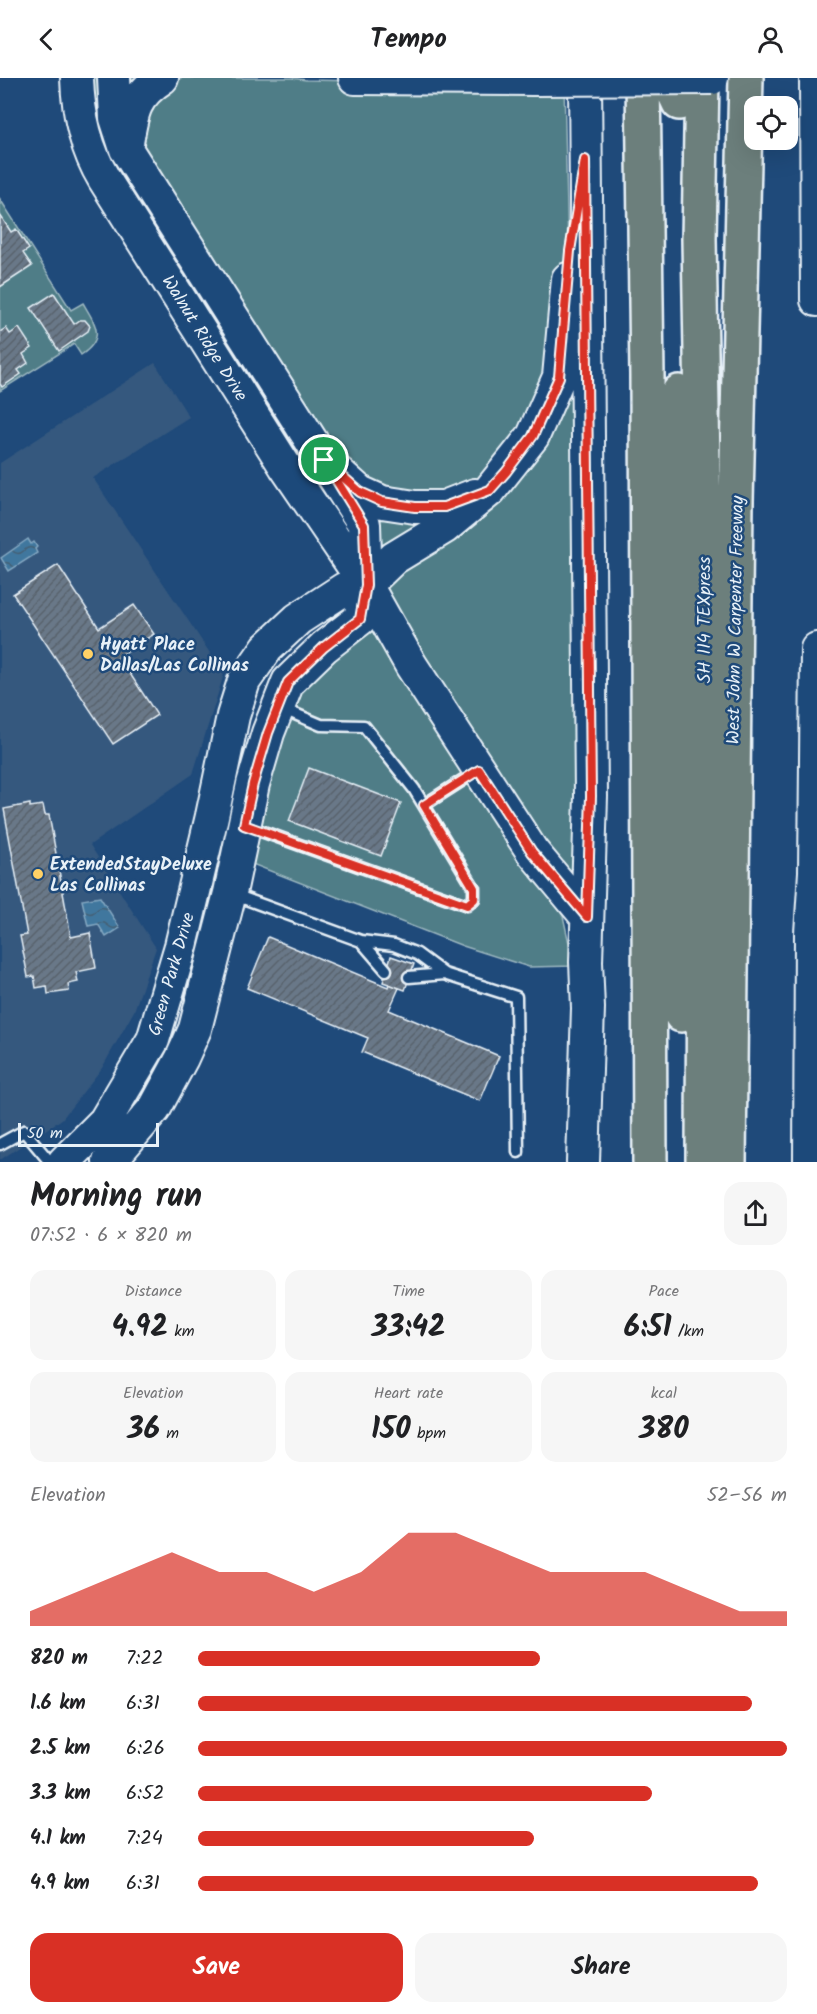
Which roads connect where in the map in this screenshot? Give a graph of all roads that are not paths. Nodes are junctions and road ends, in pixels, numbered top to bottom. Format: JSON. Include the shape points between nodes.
{"nodes":[{"id":1,"x":77,"y":78,"type":"edge"},
{"id":2,"x":114,"y":78,"type":"edge"},
{"id":3,"x":162,"y":78,"type":"edge"},
{"id":4,"x":355,"y":78,"type":"edge"},
{"id":5,"x":585,"y":78,"type":"edge"},
{"id":6,"x":643,"y":78,"type":"edge"},
{"id":7,"x":702,"y":78,"type":"edge"},
{"id":8,"x":711,"y":78,"type":"edge"},
{"id":9,"x":723,"y":78,"type":"edge"},
{"id":10,"x":746,"y":78,"type":"edge"},
{"id":11,"x":816,"y":78,"type":"edge"},
{"id":12,"x":675,"y":86,"type":"edge"},
{"id":13,"x":126,"y":149,"type":"junction"},
{"id":14,"x":585,"y":160,"type":"junction"},
{"id":15,"x":817,"y":300,"type":"edge"},
{"id":16,"x":700,"y":329,"type":"junction"},
{"id":17,"x":324,"y":460,"type":"junction"},
{"id":18,"x":490,"y":490,"type":"junction"},
{"id":19,"x":366,"y":585,"type":"junction"},
{"id":20,"x":817,"y":649,"type":"edge"},
{"id":21,"x":278,"y":707,"type":"junction"},
{"id":22,"x":224,"y":759,"type":"junction"},
{"id":23,"x":479,"y":770,"type":"junction"},
{"id":24,"x":424,"y":805,"type":"junction"},
{"id":25,"x":244,"y":825,"type":"junction"},
{"id":26,"x":816,"y":867,"type":"edge"},
{"id":27,"x":230,"y":893,"type":"junction"},
{"id":28,"x":587,"y":917,"type":"junction"},
{"id":29,"x":361,"y":940,"type":"junction"},
{"id":30,"x":386,"y":970,"type":"dead end"},
{"id":31,"x":444,"y":974,"type":"junction"},
{"id":32,"x":409,"y":977,"type":"dead end"},
{"id":33,"x":0,"y":1143,"type":"edge"},
{"id":34,"x":518,"y":1152,"type":"dead end"},
{"id":35,"x":50,"y":1162,"type":"edge"},
{"id":36,"x":64,"y":1162,"type":"edge"},
{"id":37,"x":109,"y":1162,"type":"edge"},
{"id":38,"x":583,"y":1162,"type":"edge"},
{"id":39,"x":650,"y":1162,"type":"edge"},
{"id":40,"x":681,"y":1162,"type":"edge"},
{"id":41,"x":703,"y":1162,"type":"edge"},
{"id":42,"x":729,"y":1162,"type":"edge"},
{"id":43,"x":810,"y":1162,"type":"edge"}],
"edges":[{"from":1,"to":19,"type":"street","name":"Walnut Ridge Drive","via":[[80,116],[94,163],[285,466]]},
{"from":2,"to":13,"type":"street","name":"Walnut Ridge Drive","via":[[116,118]]},
{"from":3,"to":13,"type":"street","via":[[150,86],[133,108]]},
{"from":4,"to":8,"type":"street","bridge":true},
{"from":5,"to":14,"type":"street"},
{"from":6,"to":39,"type":"highway"},
{"from":7,"to":16,"type":"highway","name":"SH 114 TEXpress"},
{"from":9,"to":16,"type":"highway","via":[[711,293]]},
{"from":10,"to":42,"type":"highway","name":"West John W Carpenter Freeway","via":[[736,501]]},
{"from":11,"to":15,"type":"street"},
{"from":12,"to":40,"type":"highway","name":"SH 114 TEXpress"},
{"from":13,"to":17,"type":"street","name":"Walnut Ridge Drive"},
{"from":14,"to":18,"type":"street","via":[[570,251],[559,377],[533,436]]},
{"from":14,"to":28,"type":"street","via":[[591,796]]},
{"from":16,"to":41,"type":"highway","name":"SH 114 TEXpress","via":[[705,579]]},
{"from":17,"to":18,"type":"street","via":[[360,492],[382,502],[444,507]]},
{"from":17,"to":19,"type":"street","name":"Walnut Ridge Drive","via":[[364,525]]},
{"from":18,"to":19,"type":"street","via":[[445,527],[394,558]]},
{"from":19,"to":21,"type":"street","name":"Green Park Drive","via":[[360,619],[288,682]]},
{"from":19,"to":22,"type":"street","name":"Green Park Drive","via":[[344,589],[298,618],[267,648],[244,681]]},
{"from":19,"to":23,"type":"street","name":"Walnut Ridge Drive","via":[[411,665]]},
{"from":20,"to":26,"type":"street"},
{"from":21,"to":24,"type":"lane","via":[[321,725],[364,726]]},
{"from":21,"to":25,"type":"street","name":"Green Park Drive"},
{"from":22,"to":27,"type":"street","name":"Green Park Drive","via":[[227,809],[216,856],[217,882]]},
{"from":22,"to":36,"type":"street","name":"Green Park Drive","via":[[181,946],[153,1040],[105,1121]]},
{"from":23,"to":24,"type":"lane"},
{"from":23,"to":28,"type":"street","name":"Walnut Ridge Drive","via":[[532,852]]},
{"from":24,"to":25,"type":"lane","via":[[474,888],[474,899],[467,905]]},
{"from":25,"to":27,"type":"street","name":"Green Park Drive"},
{"from":26,"to":43,"type":"street","via":[[811,933]]},
{"from":27,"to":29,"type":"lane"},
{"from":27,"to":37,"type":"street","name":"Green Park Drive","via":[[195,1029],[182,1058],[155,1108]]},
{"from":28,"to":38,"type":"street"},
{"from":29,"to":30,"type":"lane"},
{"from":29,"to":31,"type":"lane","via":[[394,945],[417,954]]},
{"from":31,"to":32,"type":"lane"},
{"from":31,"to":34,"type":"lane","via":[[516,997]]},
{"from":33,"to":35,"type":"lane","via":[[24,1131]]}]}
